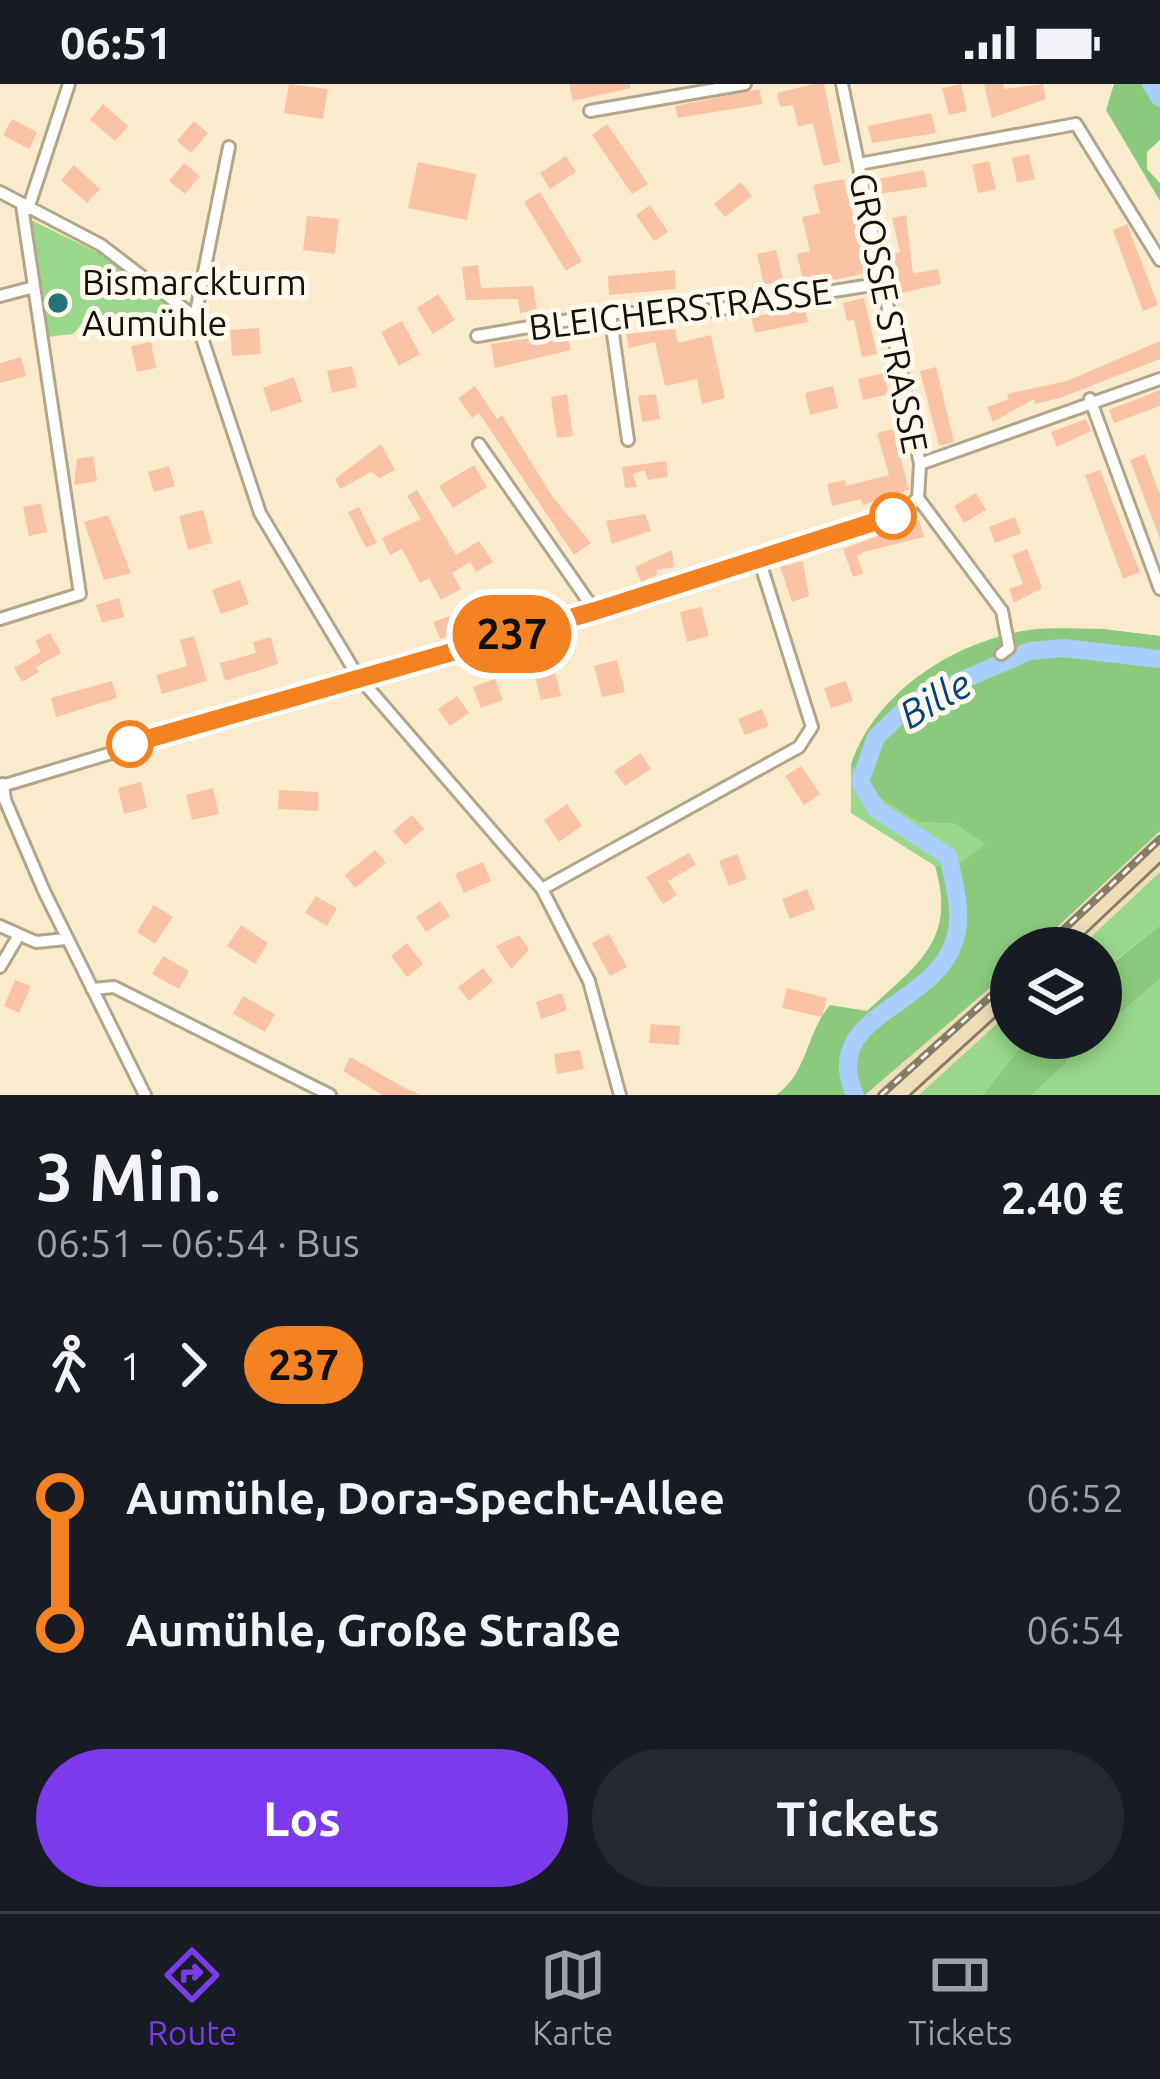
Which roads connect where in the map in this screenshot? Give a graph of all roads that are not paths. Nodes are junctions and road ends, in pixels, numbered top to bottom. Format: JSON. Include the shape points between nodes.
{"nodes":[{"id":1,"x":69,"y":84,"type":"edge"},
{"id":2,"x":746,"y":84,"type":"edge"},
{"id":3,"x":842,"y":84,"type":"edge"},
{"id":4,"x":590,"y":111,"type":"dead end"},
{"id":5,"x":229,"y":147,"type":"dead end"},
{"id":6,"x":859,"y":164,"type":"junction"},
{"id":7,"x":0,"y":192,"type":"edge"},
{"id":8,"x":25,"y":208,"type":"junction"},
{"id":9,"x":1160,"y":260,"type":"edge"},
{"id":10,"x":884,"y":283,"type":"junction"},
{"id":11,"x":34,"y":287,"type":"junction"},
{"id":12,"x":0,"y":296,"type":"edge"},
{"id":13,"x":610,"y":313,"type":"junction"},
{"id":14,"x":195,"y":317,"type":"junction"},
{"id":15,"x":477,"y":336,"type":"dead end"},
{"id":16,"x":1160,"y":379,"type":"edge"},
{"id":17,"x":1090,"y":399,"type":"junction"},
{"id":18,"x":628,"y":440,"type":"dead end"},
{"id":19,"x":479,"y":444,"type":"dead end"},
{"id":20,"x":920,"y":464,"type":"junction"},
{"id":21,"x":918,"y":498,"type":"junction"},
{"id":22,"x":759,"y":559,"type":"junction"},
{"id":23,"x":1160,"y":589,"type":"edge"},
{"id":24,"x":595,"y":611,"type":"junction"},
{"id":25,"x":0,"y":619,"type":"edge"},
{"id":26,"x":1001,"y":654,"type":"dead end"},
{"id":27,"x":358,"y":675,"type":"junction"},
{"id":28,"x":3,"y":782,"type":"edge"},
{"id":29,"x":542,"y":890,"type":"junction"},
{"id":30,"x":0,"y":926,"type":"edge"},
{"id":31,"x":20,"y":935,"type":"junction"},
{"id":32,"x":66,"y":939,"type":"junction"},
{"id":33,"x":0,"y":967,"type":"edge"},
{"id":34,"x":92,"y":989,"type":"junction"},
{"id":35,"x":146,"y":1095,"type":"edge"},
{"id":36,"x":329,"y":1095,"type":"edge"},
{"id":37,"x":620,"y":1095,"type":"edge"}],
"edges":[{"from":1,"to":8,"type":"street"},
{"from":2,"to":4,"type":"street"},
{"from":3,"to":6,"type":"street","name":"GROSSE STRASSE"},
{"from":5,"to":14,"type":"street"},
{"from":6,"to":9,"type":"street","via":[[1076,124]]},
{"from":6,"to":10,"type":"street","name":"GROSSE STRASSE"},
{"from":7,"to":8,"type":"street"},
{"from":8,"to":11,"type":"street"},
{"from":8,"to":14,"type":"street","via":[[101,245]]},
{"from":10,"to":13,"type":"street","name":"BLEICHERSTRASSE","via":[[695,313]]},
{"from":10,"to":20,"type":"street","name":"GROSSE STRASSE"},
{"from":11,"to":12,"type":"street"},
{"from":11,"to":25,"type":"street","via":[[80,594]]},
{"from":13,"to":15,"type":"street","name":"BLEICHERSTRASSE"},
{"from":13,"to":18,"type":"street"},
{"from":14,"to":27,"type":"street","via":[[260,513]]},
{"from":16,"to":17,"type":"street"},
{"from":17,"to":20,"type":"street"},
{"from":17,"to":23,"type":"street"},
{"from":19,"to":24,"type":"street"},
{"from":20,"to":21,"type":"street","name":"GROSSE STRASSE"},
{"from":21,"to":22,"type":"street","via":[[895,516]]},
{"from":21,"to":26,"type":"street","name":"GROSSE STRASSE","via":[[1002,611],[1009,648]]},
{"from":22,"to":24,"type":"street"},
{"from":22,"to":29,"type":"street","via":[[812,728],[799,747]]},
{"from":24,"to":27,"type":"street"},
{"from":27,"to":28,"type":"street"},
{"from":27,"to":29,"type":"street"},
{"from":28,"to":32,"type":"street"},
{"from":29,"to":37,"type":"street","via":[[589,981]]},
{"from":30,"to":31,"type":"street"},
{"from":31,"to":32,"type":"street","via":[[50,944]]},
{"from":31,"to":33,"type":"street"},
{"from":32,"to":34,"type":"street"},
{"from":34,"to":35,"type":"street"},
{"from":34,"to":36,"type":"street","via":[[114,987]]}]}
